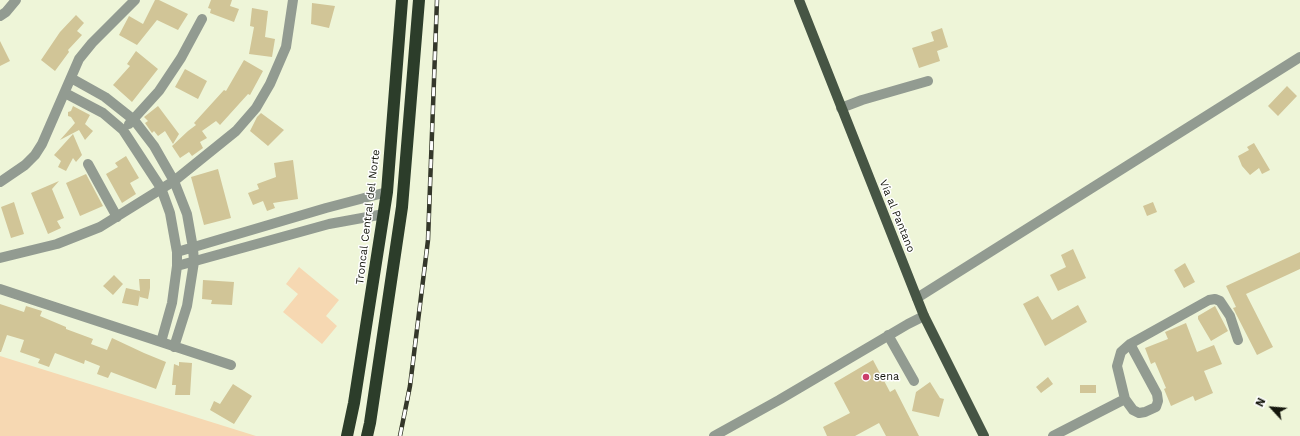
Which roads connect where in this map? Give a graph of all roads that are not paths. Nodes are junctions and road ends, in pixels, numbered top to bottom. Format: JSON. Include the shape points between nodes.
{"nodes":[{"id":1,"x":16,"y":0,"type":"edge"},
{"id":2,"x":136,"y":0,"type":"edge"},
{"id":3,"x":294,"y":0,"type":"edge"},
{"id":4,"x":402,"y":0,"type":"edge"},
{"id":5,"x":419,"y":0,"type":"edge"},
{"id":6,"x":799,"y":0,"type":"edge"},
{"id":7,"x":0,"y":16,"type":"edge"},
{"id":8,"x":202,"y":19,"type":"dead end"},
{"id":9,"x":1300,"y":57,"type":"edge"},
{"id":10,"x":71,"y":78,"type":"junction"},
{"id":11,"x":928,"y":80,"type":"dead end"},
{"id":12,"x":66,"y":93,"type":"junction"},
{"id":13,"x":841,"y":108,"type":"junction"},
{"id":14,"x":134,"y":120,"type":"junction"},
{"id":15,"x":123,"y":130,"type":"junction"},
{"id":16,"x":88,"y":164,"type":"dead end"},
{"id":17,"x":174,"y":181,"type":"junction"},
{"id":18,"x":0,"y":182,"type":"edge"},
{"id":19,"x":161,"y":188,"type":"junction"},
{"id":20,"x":387,"y":192,"type":"junction"},
{"id":21,"x":384,"y":214,"type":"junction"},
{"id":22,"x":117,"y":217,"type":"junction"},
{"id":23,"x":280,"y":222,"type":"junction"},
{"id":24,"x":284,"y":237,"type":"junction"},
{"id":25,"x":193,"y":248,"type":"junction"},
{"id":26,"x":177,"y":252,"type":"junction"},
{"id":27,"x":0,"y":258,"type":"edge"},
{"id":28,"x":194,"y":262,"type":"junction"},
{"id":29,"x":177,"y":266,"type":"junction"},
{"id":30,"x":0,"y":289,"type":"edge"},
{"id":31,"x":917,"y":298,"type":"junction"},
{"id":32,"x":924,"y":316,"type":"junction"},
{"id":33,"x":888,"y":335,"type":"junction"},
{"id":34,"x":1238,"y":340,"type":"dead end"},
{"id":35,"x":161,"y":342,"type":"junction"},
{"id":36,"x":1130,"y":344,"type":"junction"},
{"id":37,"x":174,"y":347,"type":"junction"},
{"id":38,"x":231,"y":366,"type":"dead end"},
{"id":39,"x":914,"y":381,"type":"dead end"},
{"id":40,"x":1125,"y":399,"type":"junction"},
{"id":41,"x":347,"y":436,"type":"edge"},
{"id":42,"x":367,"y":436,"type":"edge"},
{"id":43,"x":714,"y":436,"type":"edge"},
{"id":44,"x":984,"y":436,"type":"edge"},
{"id":45,"x":1053,"y":436,"type":"edge"}],
"edges":[{"from":1,"to":7,"type":"street"},
{"from":2,"to":10,"type":"street","via":[[92,43],[79,59]]},
{"from":3,"to":17,"type":"street","via":[[286,47],[256,108],[236,131]]},
{"from":4,"to":20,"type":"highway","name":"Troncal Central del Norte"},
{"from":5,"to":42,"type":"highway","via":[[402,207]]},
{"from":6,"to":13,"type":"main road","name":"Vía al Pantano"},
{"from":8,"to":14,"type":"street","via":[[159,91]]},
{"from":9,"to":31,"type":"street"},
{"from":10,"to":12,"type":"street"},
{"from":10,"to":14,"type":"street","via":[[105,97]]},
{"from":11,"to":13,"type":"street"},
{"from":12,"to":15,"type":"street","via":[[103,113]]},
{"from":12,"to":18,"type":"street","via":[[35,155]]},
{"from":13,"to":31,"type":"main road","name":"Vía al Pantano"},
{"from":14,"to":15,"type":"street"},
{"from":14,"to":17,"type":"street","via":[[154,146]]},
{"from":15,"to":19,"type":"street"},
{"from":16,"to":22,"type":"street"},
{"from":17,"to":19,"type":"street"},
{"from":17,"to":25,"type":"street","via":[[187,214]]},
{"from":19,"to":22,"type":"street"},
{"from":19,"to":26,"type":"street","via":[[170,213]]},
{"from":20,"to":21,"type":"highway","name":"Troncal Central del Norte"},
{"from":20,"to":23,"type":"street"},
{"from":21,"to":24,"type":"street","via":[[329,224]]},
{"from":21,"to":41,"type":"highway","name":"Troncal Central del Norte"},
{"from":22,"to":27,"type":"street","via":[[100,227],[58,244]]},
{"from":23,"to":24,"type":"street"},
{"from":23,"to":25,"type":"street"},
{"from":24,"to":28,"type":"street"},
{"from":25,"to":26,"type":"street"},
{"from":25,"to":28,"type":"street"},
{"from":26,"to":29,"type":"street"},
{"from":28,"to":29,"type":"street"},
{"from":28,"to":37,"type":"street","via":[[187,306]]},
{"from":29,"to":35,"type":"street","via":[[172,303]]},
{"from":30,"to":35,"type":"street"},
{"from":31,"to":32,"type":"main road","name":"Vía al Pantano"},
{"from":32,"to":33,"type":"street"},
{"from":32,"to":44,"type":"main road","name":"Vía al Pantano"},
{"from":33,"to":39,"type":"street"},
{"from":33,"to":43,"type":"street"},
{"from":34,"to":36,"type":"street","via":[[1230,316],[1220,301],[1215,299]]},
{"from":35,"to":37,"type":"street"},
{"from":36,"to":40,"type":"street","via":[[1121,352],[1117,366]]},
{"from":36,"to":40,"type":"street","via":[[1157,394],[1158,402],[1156,407],[1139,413],[1133,410]]},
{"from":37,"to":38,"type":"street"},
{"from":40,"to":45,"type":"street"}]}
